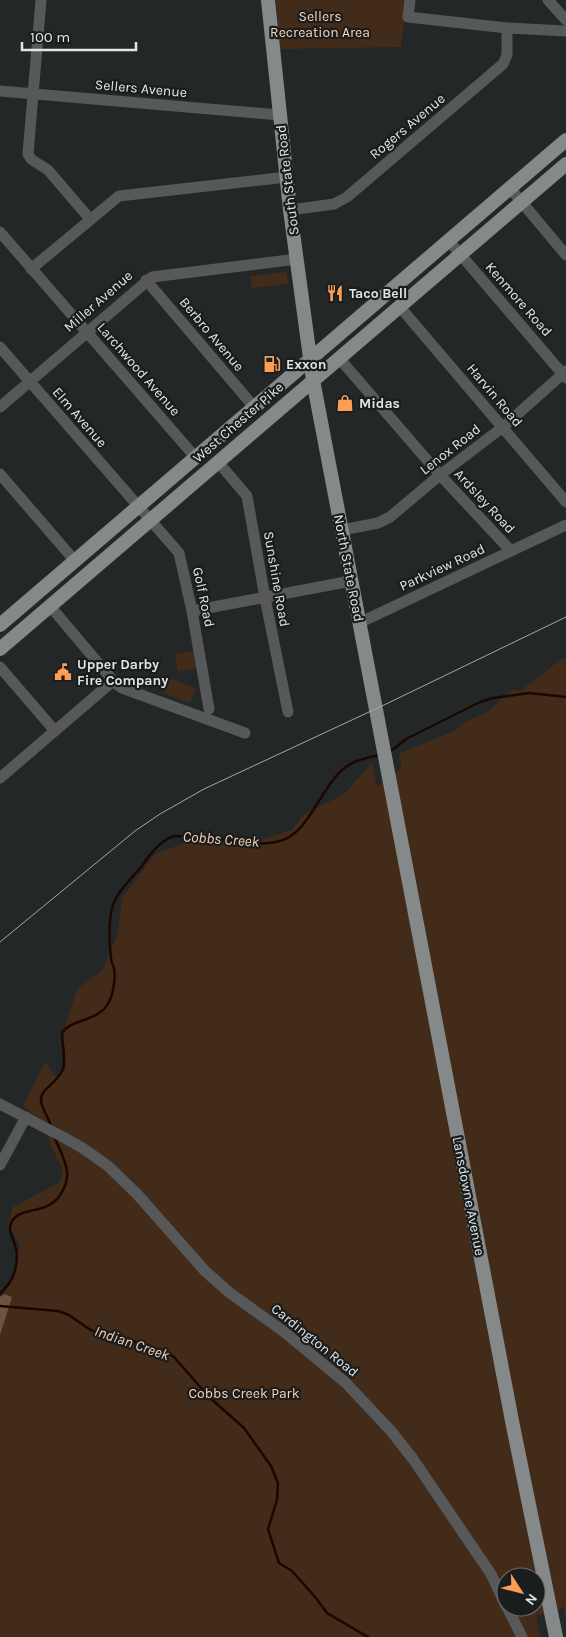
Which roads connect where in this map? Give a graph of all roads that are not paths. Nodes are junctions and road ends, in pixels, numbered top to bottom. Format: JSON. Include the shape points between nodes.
{"nodes":[{"id":1,"x":41,"y":0,"type":"edge"},
{"id":2,"x":268,"y":0,"type":"edge"},
{"id":3,"x":410,"y":0,"type":"edge"},
{"id":4,"x":548,"y":0,"type":"edge"},
{"id":5,"x":566,"y":20,"type":"edge"},
{"id":6,"x":507,"y":28,"type":"junction"},
{"id":7,"x":566,"y":31,"type":"edge"},
{"id":8,"x":0,"y":91,"type":"edge"},
{"id":9,"x":32,"y":94,"type":"junction"},
{"id":10,"x":280,"y":115,"type":"junction"},
{"id":11,"x":566,"y":140,"type":"edge"},
{"id":12,"x":566,"y":164,"type":"edge"},
{"id":13,"x":287,"y":176,"type":"junction"},
{"id":14,"x":510,"y":188,"type":"junction"},
{"id":15,"x":522,"y":202,"type":"junction"},
{"id":16,"x":290,"y":210,"type":"junction"},
{"id":17,"x":90,"y":219,"type":"junction"},
{"id":18,"x":0,"y":232,"type":"edge"},
{"id":19,"x":449,"y":241,"type":"junction"},
{"id":20,"x":566,"y":254,"type":"edge"},
{"id":21,"x":461,"y":255,"type":"junction"},
{"id":22,"x":297,"y":259,"type":"junction"},
{"id":23,"x":31,"y":269,"type":"junction"},
{"id":24,"x":146,"y":280,"type":"junction"},
{"id":25,"x":400,"y":307,"type":"junction"},
{"id":26,"x":86,"y":331,"type":"junction"},
{"id":27,"x":0,"y":347,"type":"edge"},
{"id":28,"x":339,"y":358,"type":"junction"},
{"id":29,"x":310,"y":360,"type":"junction"},
{"id":30,"x":565,"y":374,"type":"edge"},
{"id":31,"x":29,"y":380,"type":"junction"},
{"id":32,"x":313,"y":380,"type":"junction"},
{"id":33,"x":0,"y":407,"type":"edge"},
{"id":34,"x":254,"y":407,"type":"junction"},
{"id":35,"x":503,"y":427,"type":"junction"},
{"id":36,"x":196,"y":458,"type":"junction"},
{"id":37,"x":218,"y":462,"type":"junction"},
{"id":38,"x":0,"y":474,"type":"edge"},
{"id":39,"x":440,"y":475,"type":"junction"},
{"id":40,"x":566,"y":502,"type":"edge"},
{"id":41,"x":138,"y":507,"type":"junction"},
{"id":42,"x":150,"y":520,"type":"junction"},
{"id":43,"x":566,"y":525,"type":"edge"},
{"id":44,"x":342,"y":530,"type":"junction"},
{"id":45,"x":510,"y":551,"type":"junction"},
{"id":46,"x":75,"y":561,"type":"junction"},
{"id":47,"x":351,"y":581,"type":"junction"},
{"id":48,"x":264,"y":598,"type":"junction"},
{"id":49,"x":50,"y":606,"type":"junction"},
{"id":50,"x":192,"y":611,"type":"junction"},
{"id":51,"x":14,"y":613,"type":"junction"},
{"id":52,"x":359,"y":623,"type":"junction"},
{"id":53,"x":0,"y":625,"type":"edge"},
{"id":54,"x":26,"y":627,"type":"junction"},
{"id":55,"x":0,"y":649,"type":"edge"},
{"id":56,"x":0,"y":667,"type":"edge"},
{"id":57,"x":113,"y":681,"type":"junction"},
{"id":58,"x":208,"y":709,"type":"dead end"},
{"id":59,"x":288,"y":712,"type":"dead end"},
{"id":60,"x":55,"y":731,"type":"junction"},
{"id":61,"x":245,"y":733,"type":"dead end"},
{"id":62,"x":385,"y":754,"type":"joint"},
{"id":63,"x":3,"y":771,"type":"edge"},
{"id":64,"x":0,"y":1104,"type":"edge"},
{"id":65,"x":31,"y":1119,"type":"junction"},
{"id":66,"x":0,"y":1165,"type":"edge"},
{"id":67,"x":496,"y":1585,"type":"edge"},
{"id":68,"x":512,"y":1617,"type":"edge"},
{"id":69,"x":522,"y":1637,"type":"edge"},
{"id":70,"x":556,"y":1637,"type":"edge"}],
"edges":[{"from":1,"to":9,"type":"street"},
{"from":2,"to":10,"type":"main road","name":"South State Road"},
{"from":3,"to":6,"type":"street","via":[[408,17]]},
{"from":4,"to":5,"type":"street"},
{"from":6,"to":7,"type":"street"},
{"from":6,"to":16,"type":"street","name":"Rogers Avenue","via":[[507,55],[503,64],[344,200]]},
{"from":8,"to":9,"type":"street","name":"Sellers Avenue"},
{"from":9,"to":10,"type":"street","name":"Sellers Avenue"},
{"from":9,"to":17,"type":"street","via":[[28,154],[31,160],[48,170]]},
{"from":10,"to":13,"type":"main road","name":"South State Road"},
{"from":11,"to":14,"type":"main road","name":"West Chester Pike"},
{"from":12,"to":15,"type":"main road","name":"West Chester Pike"},
{"from":13,"to":16,"type":"main road","name":"South State Road"},
{"from":13,"to":17,"type":"street","via":[[119,196]]},
{"from":14,"to":15,"type":"street"},
{"from":14,"to":19,"type":"main road","name":"West Chester Pike"},
{"from":15,"to":20,"type":"street"},
{"from":15,"to":21,"type":"main road","name":"West Chester Pike"},
{"from":16,"to":22,"type":"main road","name":"South State Road"},
{"from":17,"to":23,"type":"street"},
{"from":18,"to":23,"type":"street","name":"Larchwood Avenue"},
{"from":19,"to":21,"type":"street","name":"Kenmore Road"},
{"from":19,"to":29,"type":"main road","name":"West Chester Pike"},
{"from":21,"to":25,"type":"main road","name":"West Chester Pike"},
{"from":21,"to":30,"type":"street","name":"Kenmore Road"},
{"from":22,"to":24,"type":"street","name":"Miller Avenue","via":[[158,275]]},
{"from":22,"to":29,"type":"main road","name":"South State Road"},
{"from":23,"to":26,"type":"street","name":"Larchwood Avenue"},
{"from":24,"to":26,"type":"street","name":"Miller Avenue"},
{"from":24,"to":34,"type":"street","name":"Berbro Avenue"},
{"from":25,"to":28,"type":"main road","name":"West Chester Pike"},
{"from":25,"to":35,"type":"street","name":"Harvin Road"},
{"from":26,"to":31,"type":"street","name":"Miller Avenue"},
{"from":26,"to":36,"type":"street","name":"Larchwood Avenue"},
{"from":27,"to":31,"type":"street","name":"Elm Avenue"},
{"from":28,"to":32,"type":"main road","name":"West Chester Pike"},
{"from":28,"to":39,"type":"street","name":"Ardsley Road"},
{"from":29,"to":32,"type":"main road","name":"North State Road"},
{"from":29,"to":34,"type":"main road","name":"West Chester Pike"},
{"from":30,"to":35,"type":"street","name":"Lenox Road"},
{"from":31,"to":33,"type":"street","name":"Miller Avenue"},
{"from":31,"to":41,"type":"street","name":"Elm Avenue"},
{"from":32,"to":37,"type":"main road","name":"West Chester Pike"},
{"from":32,"to":44,"type":"main road","name":"North State Road"},
{"from":34,"to":36,"type":"main road","name":"West Chester Pike"},
{"from":35,"to":39,"type":"street","name":"Lenox Road"},
{"from":35,"to":40,"type":"street","name":"Harvin Road"},
{"from":36,"to":41,"type":"main road","name":"West Chester Pike"},
{"from":37,"to":42,"type":"main road","name":"West Chester Pike"},
{"from":37,"to":48,"type":"street","name":"Sunshine Road","via":[[247,496]]},
{"from":38,"to":46,"type":"street"},
{"from":39,"to":44,"type":"street","name":"Lenox Road","via":[[390,517],[378,523]]},
{"from":39,"to":45,"type":"street","name":"Ardsley Road"},
{"from":41,"to":42,"type":"street","name":"Golf Road"},
{"from":41,"to":46,"type":"main road","name":"West Chester Pike"},
{"from":42,"to":49,"type":"main road","name":"West Chester Pike"},
{"from":42,"to":50,"type":"street","name":"Golf Road","via":[[178,554]]},
{"from":43,"to":45,"type":"street","name":"Parkview Road"},
{"from":44,"to":47,"type":"main road","name":"North State Road"},
{"from":45,"to":52,"type":"street","name":"Parkview Road"},
{"from":46,"to":51,"type":"main road","name":"West Chester Pike"},
{"from":47,"to":48,"type":"street"},
{"from":47,"to":52,"type":"main road","name":"North State Road"},
{"from":48,"to":50,"type":"street"},
{"from":48,"to":59,"type":"street","name":"Sunshine Road"},
{"from":49,"to":54,"type":"main road","name":"West Chester Pike"},
{"from":49,"to":57,"type":"street"},
{"from":50,"to":58,"type":"street","name":"Golf Road"},
{"from":51,"to":53,"type":"main road","name":"West Chester Pike"},
{"from":51,"to":54,"type":"main road"},
{"from":52,"to":62,"type":"main road","name":"North State Road"},
{"from":54,"to":55,"type":"main road","name":"West Chester Pike"},
{"from":56,"to":60,"type":"street"},
{"from":57,"to":60,"type":"street"},
{"from":57,"to":61,"type":"street","via":[[122,688]]},
{"from":60,"to":63,"type":"street"},
{"from":62,"to":70,"type":"main road","name":"Lansdowne Avenue"},
{"from":64,"to":65,"type":"street","name":"Cardington Road"},
{"from":65,"to":66,"type":"street"},
{"from":65,"to":67,"type":"street","name":"Cardington Road","via":[[108,1166],[205,1271],[346,1383],[413,1459]]},
{"from":68,"to":69,"type":"street","name":"Cardington Road"}]}
